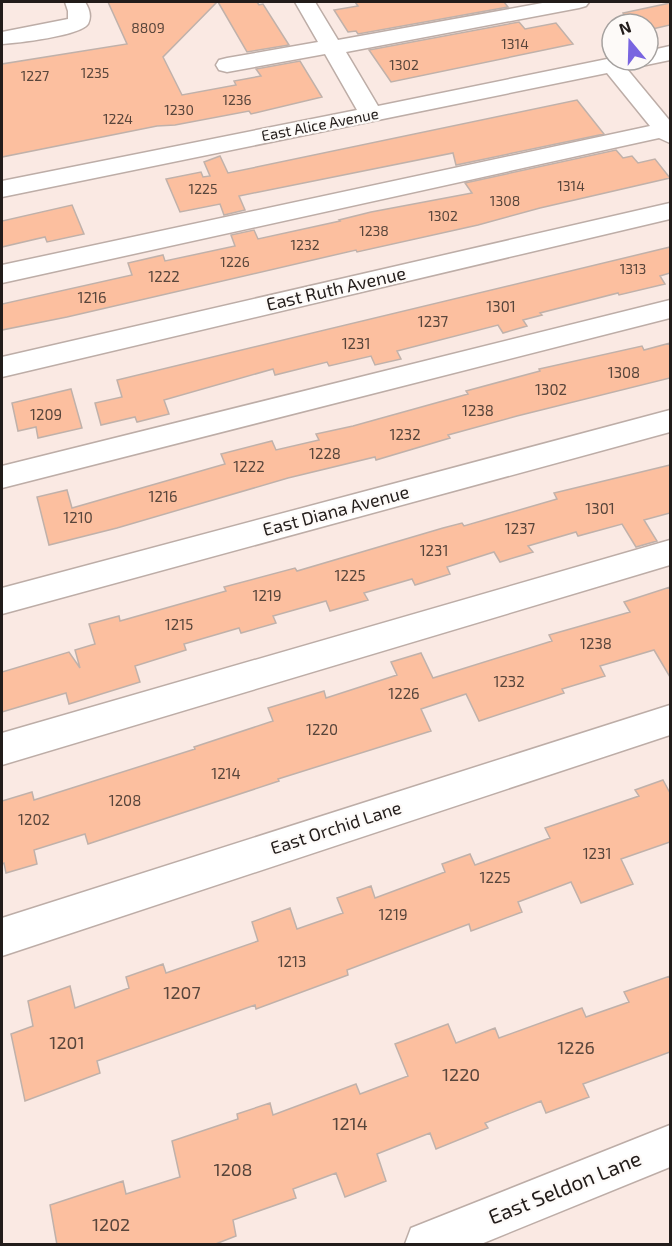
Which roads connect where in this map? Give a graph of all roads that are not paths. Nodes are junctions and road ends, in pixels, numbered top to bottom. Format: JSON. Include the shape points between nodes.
{"nodes":[{"id":1,"x":305,"y":2,"type":"edge"},
{"id":2,"x":579,"y":2,"type":"edge"},
{"id":3,"x":77,"y":12,"type":"edge"},
{"id":4,"x":2,"y":38,"type":"edge"},
{"id":5,"x":332,"y":47,"type":"junction"},
{"id":6,"x":227,"y":65,"type":"dead end"},
{"id":7,"x":600,"y":67,"type":"edge"},
{"id":8,"x":618,"y":72,"type":"edge"},
{"id":9,"x":371,"y":114,"type":"junction"},
{"id":10,"x":669,"y":131,"type":"edge"},
{"id":11,"x":2,"y":189,"type":"edge"},
{"id":12,"x":670,"y":211,"type":"edge"},
{"id":13,"x":2,"y":274,"type":"edge"},
{"id":14,"x":670,"y":309,"type":"edge"},
{"id":15,"x":2,"y":366,"type":"edge"},
{"id":16,"x":670,"y":421,"type":"edge"},
{"id":17,"x":2,"y":477,"type":"edge"},
{"id":18,"x":670,"y":553,"type":"edge"},
{"id":19,"x":2,"y":601,"type":"edge"},
{"id":20,"x":670,"y":720,"type":"edge"},
{"id":21,"x":2,"y":749,"type":"edge"},
{"id":22,"x":2,"y":937,"type":"edge"},
{"id":23,"x":670,"y":1146,"type":"edge"},
{"id":24,"x":427,"y":1245,"type":"edge"}],
"edges":[{"from":1,"to":5,"type":"street"},
{"from":2,"to":5,"type":"street"},
{"from":3,"to":4,"type":"street","via":[[67,27]]},
{"from":5,"to":6,"type":"street"},
{"from":5,"to":9,"type":"street"},
{"from":7,"to":9,"type":"street","name":"East Alice Avenue"},
{"from":8,"to":10,"type":"street"},
{"from":9,"to":11,"type":"street","name":"East Alice Avenue"},
{"from":10,"to":13,"type":"street"},
{"from":12,"to":15,"type":"street","name":"East Ruth Avenue"},
{"from":14,"to":17,"type":"street"},
{"from":16,"to":19,"type":"street","name":"East Diana Avenue"},
{"from":18,"to":21,"type":"street"},
{"from":20,"to":22,"type":"street","name":"East Orchid Lane"},
{"from":23,"to":24,"type":"street","name":"East Seldon Lane"}]}
